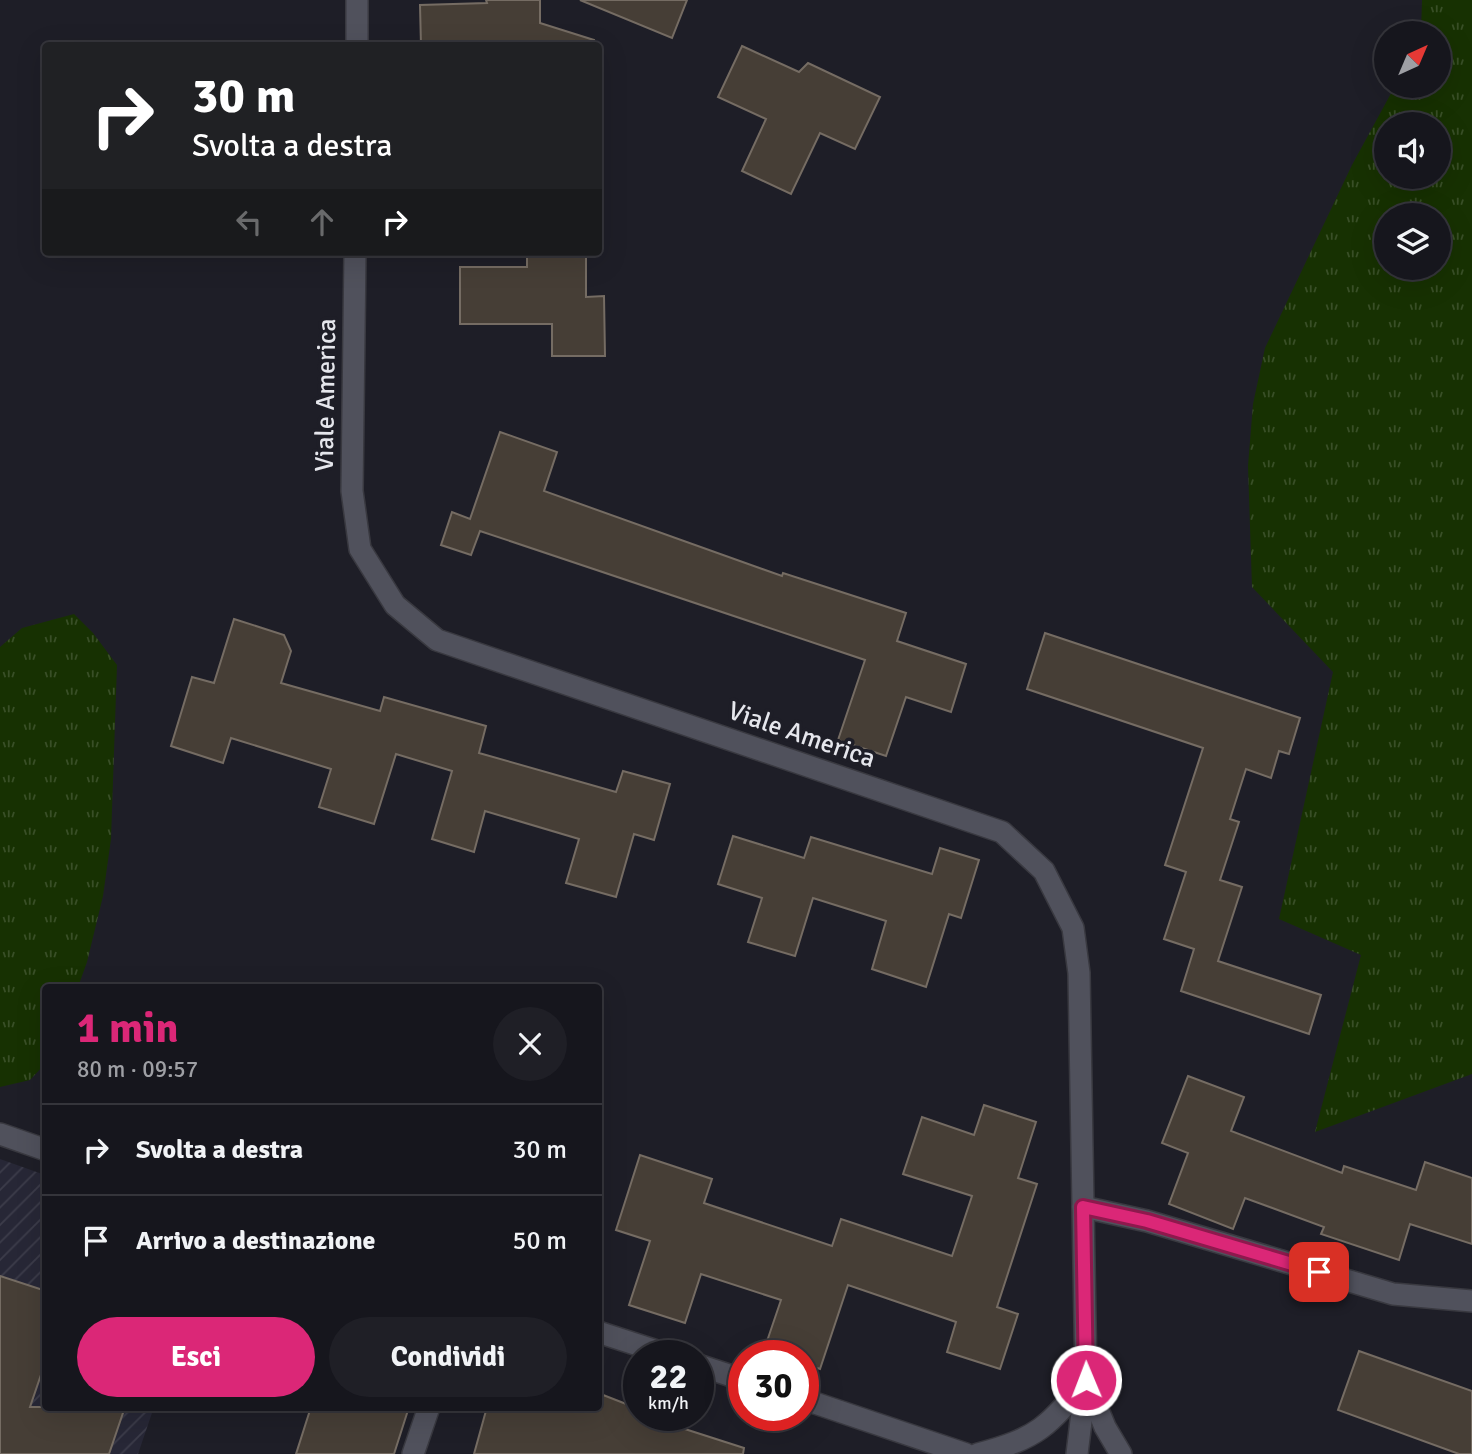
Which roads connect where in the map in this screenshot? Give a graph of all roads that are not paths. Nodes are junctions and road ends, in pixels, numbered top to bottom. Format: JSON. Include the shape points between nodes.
{"nodes":[{"id":1,"x":357,"y":0,"type":"edge"},
{"id":2,"x":357,"y":42,"type":"edge"},
{"id":3,"x":355,"y":256,"type":"edge"},
{"id":4,"x":0,"y":1134,"type":"edge"},
{"id":5,"x":42,"y":1149,"type":"edge"},
{"id":6,"x":1083,"y":1207,"type":"junction"},
{"id":7,"x":1472,"y":1301,"type":"edge"},
{"id":8,"x":602,"y":1333,"type":"edge"},
{"id":9,"x":623,"y":1340,"type":"edge"},
{"id":10,"x":1086,"y":1380,"type":"junction"},
{"id":11,"x":819,"y":1404,"type":"edge"},
{"id":12,"x":428,"y":1411,"type":"edge"},
{"id":13,"x":413,"y":1454,"type":"edge"},
{"id":14,"x":966,"y":1454,"type":"edge"},
{"id":15,"x":978,"y":1454,"type":"edge"},
{"id":16,"x":1077,"y":1454,"type":"edge"},
{"id":17,"x":1121,"y":1454,"type":"edge"}],
"edges":[{"from":1,"to":2,"type":"street"},
{"from":3,"to":6,"type":"street","name":"Viale America","via":[[352,491],[360,549],[395,605],[437,640],[1002,832],[1044,871],[1073,928],[1082,1018]]},
{"from":4,"to":5,"type":"street"},
{"from":6,"to":7,"type":"street","via":[[1147,1221],[1393,1294]]},
{"from":6,"to":10,"type":"street","name":"Viale America"},
{"from":8,"to":9,"type":"street"},
{"from":10,"to":15,"type":"street","via":[[1037,1432]]},
{"from":10,"to":16,"type":"street","name":"Viale America"},
{"from":10,"to":17,"type":"street"},
{"from":11,"to":14,"type":"street"},
{"from":12,"to":13,"type":"street"}]}
